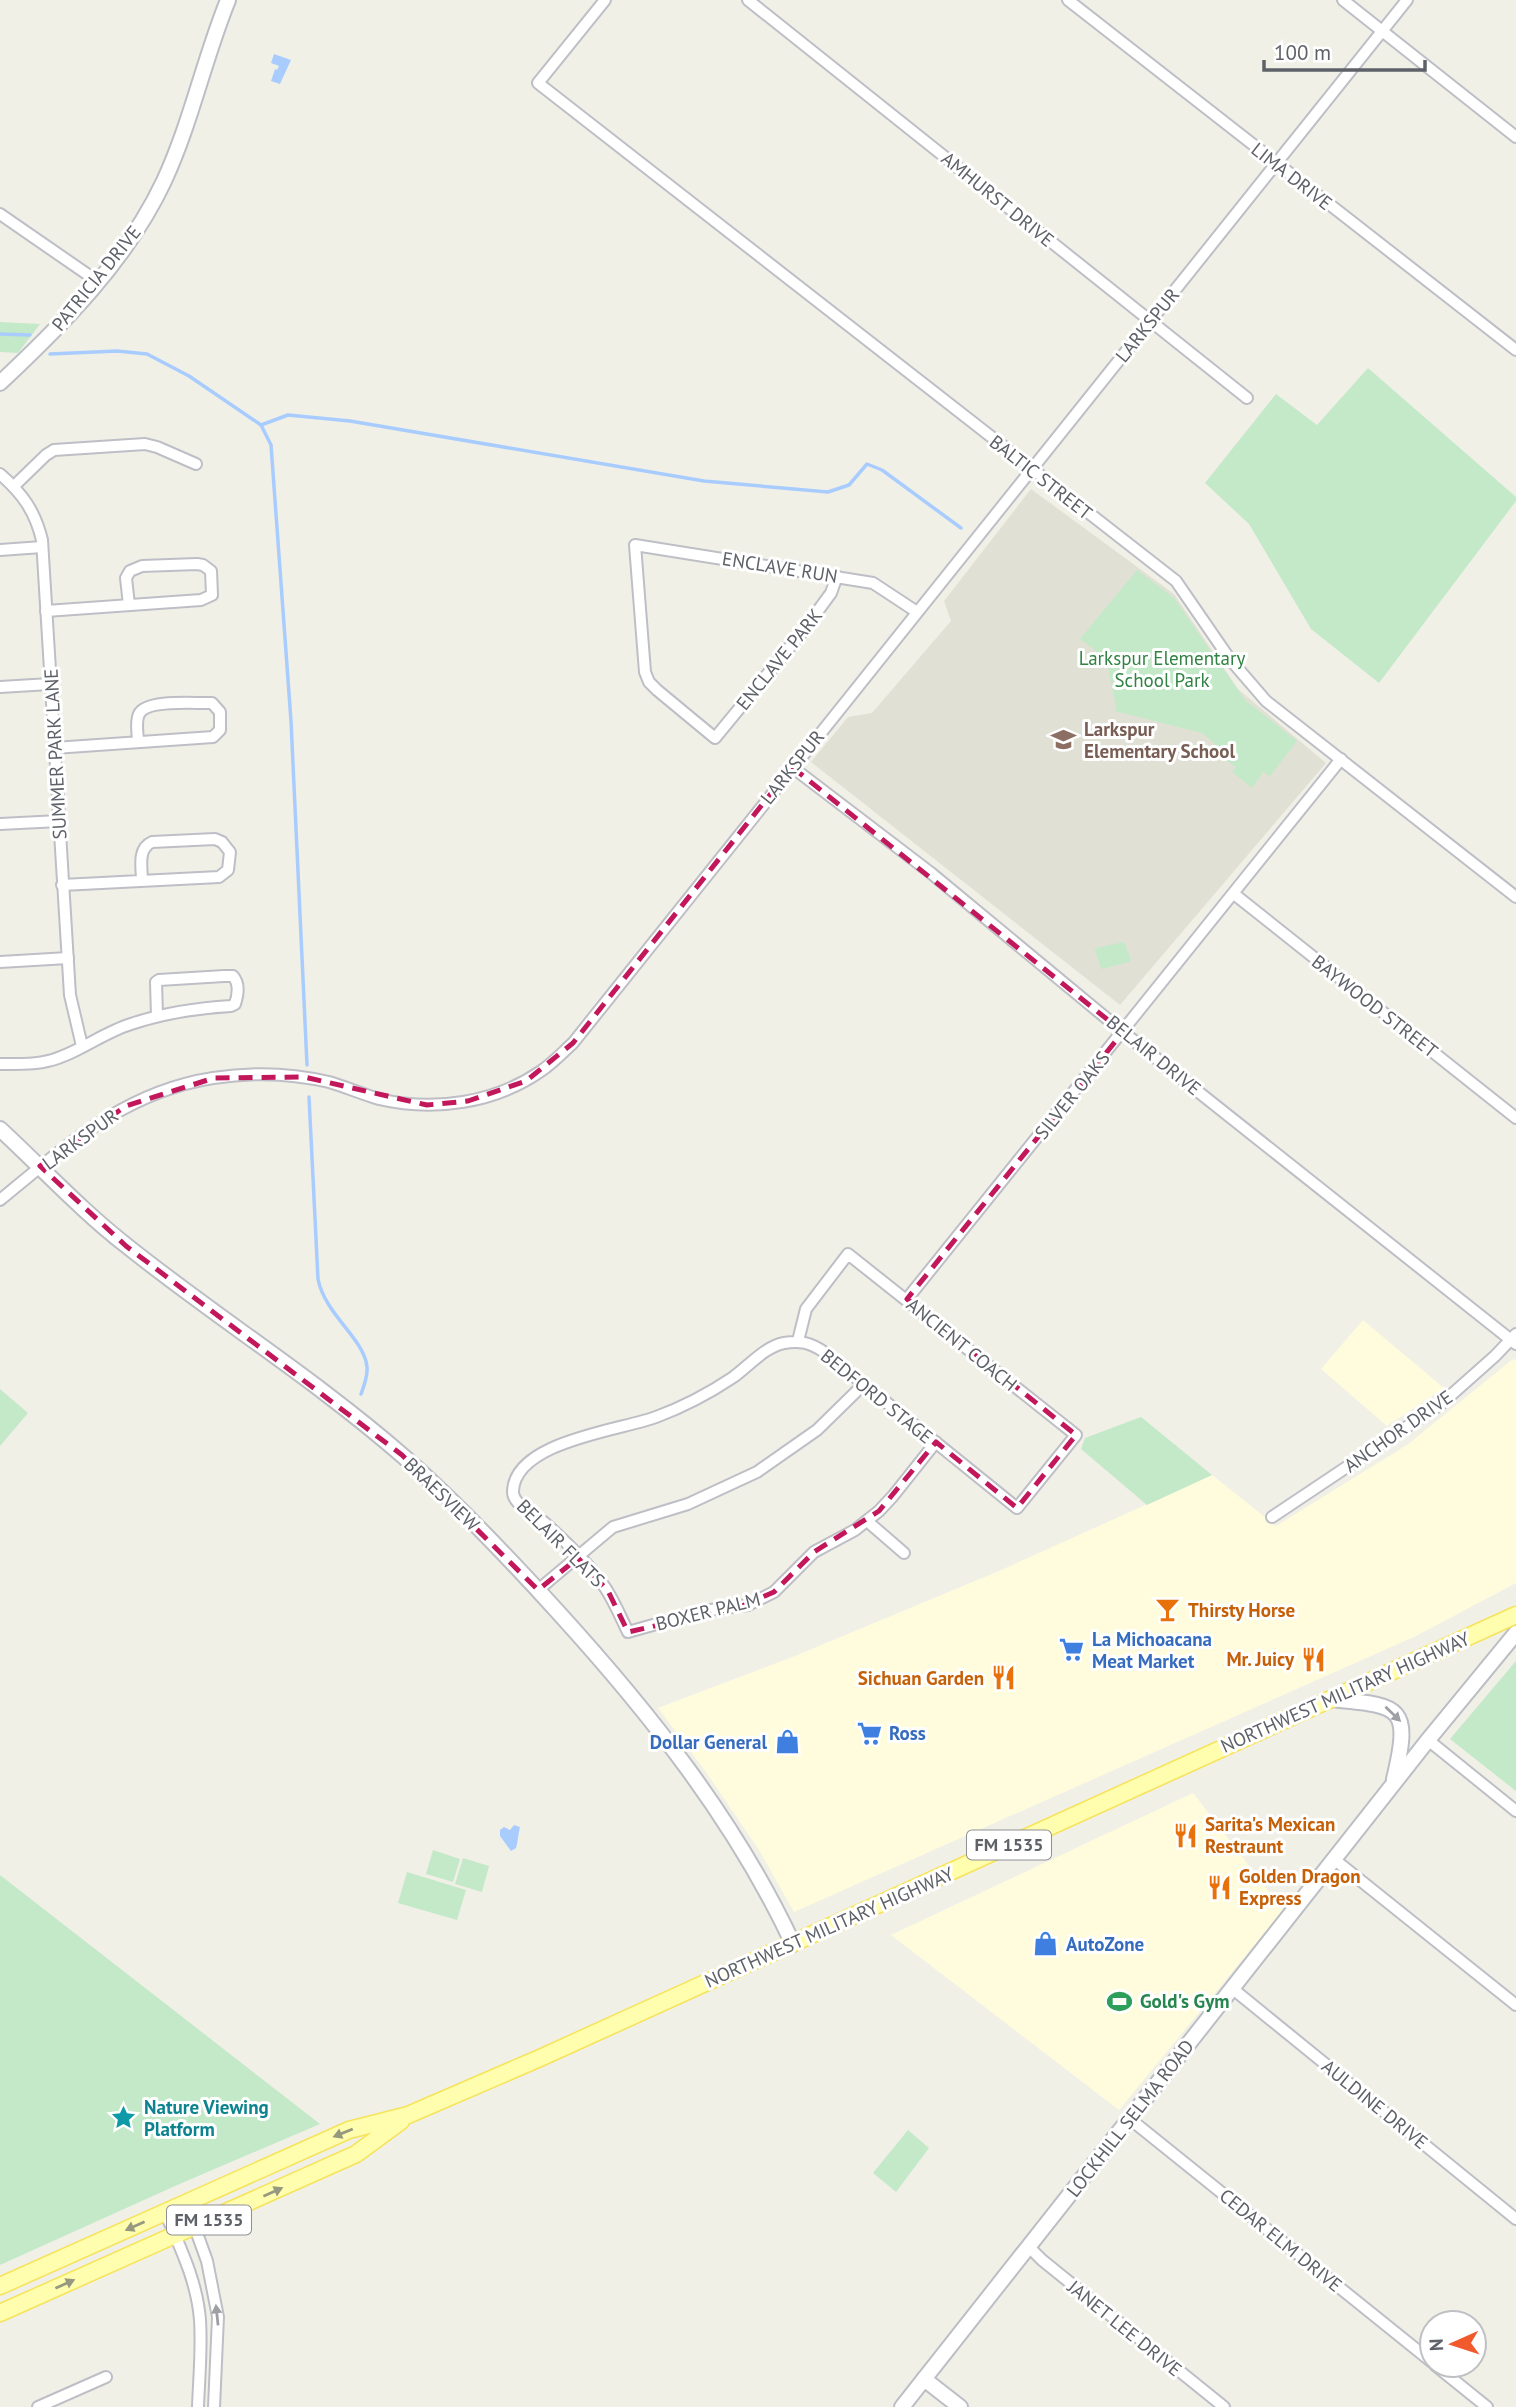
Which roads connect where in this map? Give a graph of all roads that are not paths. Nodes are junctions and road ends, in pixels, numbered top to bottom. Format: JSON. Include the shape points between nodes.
{"nodes":[{"id":1,"x":228,"y":0,"type":"edge"},
{"id":2,"x":605,"y":0,"type":"edge"},
{"id":3,"x":748,"y":0,"type":"edge"},
{"id":4,"x":1068,"y":0,"type":"edge"},
{"id":5,"x":1343,"y":0,"type":"edge"},
{"id":6,"x":1407,"y":0,"type":"edge"},
{"id":7,"x":1382,"y":32,"type":"junction"},
{"id":8,"x":1516,"y":137,"type":"edge"},
{"id":9,"x":1275,"y":164,"type":"junction"},
{"id":10,"x":0,"y":214,"type":"edge"},
{"id":11,"x":97,"y":281,"type":"junction"},
{"id":12,"x":1151,"y":320,"type":"junction"},
{"id":13,"x":1516,"y":350,"type":"edge"},
{"id":14,"x":0,"y":383,"type":"edge"},
{"id":15,"x":1247,"y":398,"type":"dead end"},
{"id":16,"x":195,"y":464,"type":"dead end"},
{"id":17,"x":1030,"y":469,"type":"junction"},
{"id":18,"x":0,"y":474,"type":"edge"},
{"id":19,"x":14,"y":486,"type":"junction"},
{"id":20,"x":42,"y":547,"type":"junction"},
{"id":21,"x":0,"y":550,"type":"edge"},
{"id":22,"x":837,"y":576,"type":"junction"},
{"id":23,"x":129,"y":606,"type":"junction"},
{"id":24,"x":46,"y":611,"type":"junction"},
{"id":25,"x":917,"y":612,"type":"junction"},
{"id":26,"x":50,"y":684,"type":"junction"},
{"id":27,"x":0,"y":687,"type":"edge"},
{"id":28,"x":715,"y":738,"type":"joint"},
{"id":29,"x":138,"y":742,"type":"junction"},
{"id":30,"x":54,"y":748,"type":"junction"},
{"id":31,"x":1341,"y":758,"type":"junction"},
{"id":32,"x":792,"y":767,"type":"junction"},
{"id":33,"x":59,"y":821,"type":"junction"},
{"id":34,"x":0,"y":824,"type":"edge"},
{"id":35,"x":142,"y":881,"type":"junction"},
{"id":36,"x":62,"y":885,"type":"junction"},
{"id":37,"x":1234,"y":894,"type":"junction"},
{"id":38,"x":1516,"y":897,"type":"edge"},
{"id":39,"x":68,"y":958,"type":"junction"},
{"id":40,"x":0,"y":962,"type":"edge"},
{"id":41,"x":157,"y":1016,"type":"junction"},
{"id":42,"x":1123,"y":1032,"type":"junction"},
{"id":43,"x":82,"y":1046,"type":"junction"},
{"id":44,"x":0,"y":1064,"type":"edge"},
{"id":45,"x":1516,"y":1118,"type":"edge"},
{"id":46,"x":0,"y":1129,"type":"edge"},
{"id":47,"x":40,"y":1167,"type":"junction"},
{"id":48,"x":0,"y":1199,"type":"edge"},
{"id":49,"x":907,"y":1299,"type":"junction"},
{"id":50,"x":1514,"y":1339,"type":"edge"},
{"id":51,"x":799,"y":1341,"type":"junction"},
{"id":52,"x":864,"y":1384,"type":"junction"},
{"id":53,"x":936,"y":1442,"type":"junction"},
{"id":54,"x":512,"y":1492,"type":"joint"},
{"id":55,"x":1017,"y":1508,"type":"joint"},
{"id":56,"x":1272,"y":1517,"type":"dead end"},
{"id":57,"x":867,"y":1521,"type":"junction"},
{"id":58,"x":904,"y":1553,"type":"dead end"},
{"id":59,"x":579,"y":1558,"type":"junction"},
{"id":60,"x":538,"y":1590,"type":"junction"},
{"id":61,"x":1516,"y":1615,"type":"edge"},
{"id":62,"x":628,"y":1632,"type":"joint"},
{"id":63,"x":1516,"y":1633,"type":"edge"},
{"id":64,"x":1329,"y":1699,"type":"junction"},
{"id":65,"x":1428,"y":1740,"type":"junction"},
{"id":66,"x":1393,"y":1785,"type":"junction"},
{"id":67,"x":1516,"y":1811,"type":"edge"},
{"id":68,"x":1335,"y":1860,"type":"junction"},
{"id":69,"x":793,"y":1944,"type":"junction"},
{"id":70,"x":1233,"y":1989,"type":"junction"},
{"id":71,"x":1516,"y":2005,"type":"edge"},
{"id":72,"x":408,"y":2115,"type":"junction"},
{"id":73,"x":1130,"y":2119,"type":"junction"},
{"id":74,"x":186,"y":2203,"type":"junction"},
{"id":75,"x":165,"y":2212,"type":"junction"},
{"id":76,"x":1516,"y":2219,"type":"edge"},
{"id":77,"x":196,"y":2226,"type":"junction"},
{"id":78,"x":175,"y":2235,"type":"junction"},
{"id":79,"x":1029,"y":2247,"type":"junction"},
{"id":80,"x":0,"y":2286,"type":"edge"},
{"id":81,"x":0,"y":2313,"type":"edge"},
{"id":82,"x":200,"y":2340,"type":"junction"},
{"id":83,"x":219,"y":2340,"type":"junction"},
{"id":84,"x":1418,"y":2351,"type":"edge"},
{"id":85,"x":106,"y":2377,"type":"dead end"},
{"id":86,"x":924,"y":2379,"type":"junction"},
{"id":87,"x":1452,"y":2379,"type":"edge"},
{"id":88,"x":38,"y":2407,"type":"edge"},
{"id":89,"x":198,"y":2407,"type":"edge"},
{"id":90,"x":214,"y":2407,"type":"edge"},
{"id":91,"x":902,"y":2407,"type":"edge"},
{"id":92,"x":960,"y":2407,"type":"edge"},
{"id":93,"x":1224,"y":2407,"type":"edge"},
{"id":94,"x":1487,"y":2407,"type":"edge"}],
"edges":[{"from":1,"to":11,"type":"street","name":"PATRICIA DRIVE","via":[[164,181],[132,238]]},
{"from":2,"to":17,"type":"street","name":"BALTIC STREET","via":[[538,83]]},
{"from":3,"to":12,"type":"street","name":"AMHURST DRIVE"},
{"from":4,"to":9,"type":"street","name":"LIMA DRIVE"},
{"from":5,"to":7,"type":"street"},
{"from":6,"to":7,"type":"street","name":"LARKSPUR"},
{"from":7,"to":8,"type":"street"},
{"from":7,"to":9,"type":"street","name":"LARKSPUR"},
{"from":9,"to":12,"type":"street","name":"LARKSPUR"},
{"from":9,"to":13,"type":"street","name":"LIMA DRIVE"},
{"from":10,"to":11,"type":"street"},
{"from":11,"to":14,"type":"street","name":"PATRICIA DRIVE"},
{"from":12,"to":15,"type":"street","name":"AMHURST DRIVE"},
{"from":12,"to":17,"type":"street","name":"LARKSPUR"},
{"from":16,"to":19,"type":"street","via":[[145,443],[62,448],[46,455]]},
{"from":17,"to":25,"type":"street","name":"LARKSPUR"},
{"from":17,"to":31,"type":"street","name":"BALTIC STREET","via":[[1176,581],[1253,688]]},
{"from":18,"to":19,"type":"street","name":"SUMMER PARK LANE"},
{"from":19,"to":20,"type":"street","name":"SUMMER PARK LANE","via":[[35,515]]},
{"from":20,"to":21,"type":"street"},
{"from":20,"to":24,"type":"street","name":"SUMMER PARK LANE"},
{"from":22,"to":25,"type":"street","name":"ENCLAVE RUN","via":[[873,583]]},
{"from":22,"to":28,"type":"street","name":"ENCLAVE PARK","via":[[810,622]]},
{"from":22,"to":28,"type":"street","name":"ENCLAVE RUN","via":[[635,545],[649,682]]},
{"from":23,"to":23,"type":"street","via":[[130,571],[142,566],[197,565],[211,571],[212,596]]},
{"from":23,"to":24,"type":"street"},
{"from":24,"to":26,"type":"street","name":"SUMMER PARK LANE"},
{"from":25,"to":32,"type":"street","name":"LARKSPUR"},
{"from":26,"to":27,"type":"street"},
{"from":26,"to":30,"type":"street","name":"SUMMER PARK LANE"},
{"from":29,"to":29,"type":"street","via":[[213,737],[220,730],[219,712],[204,703],[148,706],[137,720]]},
{"from":29,"to":30,"type":"street"},
{"from":30,"to":33,"type":"street","name":"SUMMER PARK LANE"},
{"from":31,"to":37,"type":"street","name":"SILVER OAKS"},
{"from":31,"to":38,"type":"street","name":"BALTIC STREET"},
{"from":32,"to":42,"type":"street","name":"BELAIR DRIVE","via":[[931,873]]},
{"from":32,"to":47,"type":"street","name":"LARKSPUR","via":[[573,1042],[526,1081],[468,1101],[427,1105],[379,1099],[304,1077],[244,1074],[214,1078],[154,1093],[126,1106]]},
{"from":33,"to":34,"type":"street"},
{"from":33,"to":36,"type":"street","name":"SUMMER PARK LANE"},
{"from":35,"to":35,"type":"street","via":[[219,877],[228,870],[230,852],[215,839],[152,842],[142,850]]},
{"from":35,"to":36,"type":"street"},
{"from":36,"to":39,"type":"street","name":"SUMMER PARK LANE"},
{"from":37,"to":42,"type":"street","name":"SILVER OAKS"},
{"from":37,"to":45,"type":"street","name":"BAYWOOD STREET"},
{"from":39,"to":40,"type":"street"},
{"from":39,"to":43,"type":"street","name":"SUMMER PARK LANE","via":[[73,1015]]},
{"from":41,"to":41,"type":"street","via":[[231,1006],[238,996],[236,979],[159,980]]},
{"from":41,"to":43,"type":"street"},
{"from":42,"to":49,"type":"street","name":"SILVER OAKS"},
{"from":42,"to":50,"type":"street","name":"BELAIR DRIVE"},
{"from":43,"to":44,"type":"street","via":[[45,1062]]},
{"from":46,"to":47,"type":"street","name":"BRAESVIEW"},
{"from":47,"to":48,"type":"street","name":"LARKSPUR"},
{"from":47,"to":60,"type":"street","name":"BRAESVIEW","via":[[126,1246],[402,1455]]},
{"from":49,"to":51,"type":"street","name":"ANCIENT COACH","via":[[848,1254],[806,1309]]},
{"from":49,"to":55,"type":"street","name":"ANCIENT COACH","via":[[1076,1435]]},
{"from":50,"to":56,"type":"street","name":"ANCHOR DRIVE","via":[[1441,1404]]},
{"from":51,"to":52,"type":"street","name":"BEDFORD STAGE","via":[[814,1345]]},
{"from":51,"to":54,"type":"street","name":"BEDFORD STAGE","via":[[766,1351],[733,1377],[684,1405],[550,1449],[516,1477]]},
{"from":52,"to":53,"type":"street","name":"BEDFORD STAGE"},
{"from":52,"to":59,"type":"street","via":[[817,1430],[757,1472],[688,1504],[619,1524]]},
{"from":53,"to":55,"type":"street","name":"BEDFORD STAGE"},
{"from":53,"to":57,"type":"street","name":"BOXER PALM"},
{"from":54,"to":59,"type":"street","name":"BELAIR FLATS","via":[[518,1503]]},
{"from":57,"to":58,"type":"street"},
{"from":57,"to":62,"type":"street","name":"BOXER PALM","via":[[814,1552],[786,1583],[761,1600]]},
{"from":59,"to":60,"type":"street"},
{"from":59,"to":62,"type":"street","name":"BELAIR FLATS","via":[[608,1591]]},
{"from":60,"to":69,"type":"street","name":"BRAESVIEW","via":[[638,1703],[697,1782],[750,1860]]},
{"from":61,"to":64,"type":"main road","name":"NORTHWEST MILITARY HIGHWAY","number":"FM 1535"},
{"from":63,"to":65,"type":"street","name":"LOCKHILL SELMA ROAD"},
{"from":64,"to":66,"type":"street","one_way":true,"via":[[1387,1707],[1401,1721],[1403,1739]]},
{"from":64,"to":69,"type":"main road","name":"NORTHWEST MILITARY HIGHWAY","number":"FM 1535"},
{"from":65,"to":66,"type":"street","name":"LOCKHILL SELMA ROAD"},
{"from":65,"to":67,"type":"street"},
{"from":66,"to":68,"type":"street","name":"LOCKHILL SELMA ROAD"},
{"from":68,"to":70,"type":"street","name":"LOCKHILL SELMA ROAD"},
{"from":68,"to":71,"type":"street"},
{"from":69,"to":72,"type":"main road","name":"NORTHWEST MILITARY HIGHWAY","number":"FM 1535"},
{"from":70,"to":73,"type":"street","name":"LOCKHILL SELMA ROAD"},
{"from":70,"to":76,"type":"street","name":"AULDINE DRIVE"},
{"from":72,"to":74,"type":"main road","name":"NORTHWEST MILITARY HIGHWAY","number":"FM 1535","one_way":true,"via":[[349,2130]]},
{"from":77,"to":72,"type":"main road","name":"NORTHWEST MILITARY HIGHWAY","number":"FM 1535","one_way":true,"via":[[356,2154]]},
{"from":73,"to":79,"type":"street","name":"LOCKHILL SELMA ROAD"},
{"from":73,"to":84,"type":"street","name":"CEDAR ELM DRIVE"},
{"from":74,"to":75,"type":"main road","name":"NORTHWEST MILITARY HIGHWAY","number":"FM 1535"},
{"from":74,"to":77,"type":"street"},
{"from":75,"to":78,"type":"street"},
{"from":75,"to":80,"type":"main road","name":"NORTHWEST MILITARY HIGHWAY","number":"FM 1535","one_way":true},
{"from":77,"to":78,"type":"main road","name":"NORTHWEST MILITARY HIGHWAY","number":"FM 1535"},
{"from":83,"to":77,"type":"street","one_way":true,"via":[[213,2286]]},
{"from":81,"to":78,"type":"main road","name":"NORTHWEST MILITARY HIGHWAY","number":"FM 1535","one_way":true},
{"from":78,"to":82,"type":"street","via":[[194,2286]]},
{"from":79,"to":86,"type":"street","name":"LOCKHILL SELMA ROAD"},
{"from":79,"to":93,"type":"street","name":"JANET LEE DRIVE"},
{"from":82,"to":83,"type":"street"},
{"from":82,"to":89,"type":"street"},
{"from":83,"to":90,"type":"street"},
{"from":85,"to":88,"type":"street"},
{"from":86,"to":91,"type":"street","name":"LOCKHILL SELMA ROAD"},
{"from":86,"to":92,"type":"street"},
{"from":87,"to":94,"type":"street","name":"CEDAR ELM DRIVE"}]}
